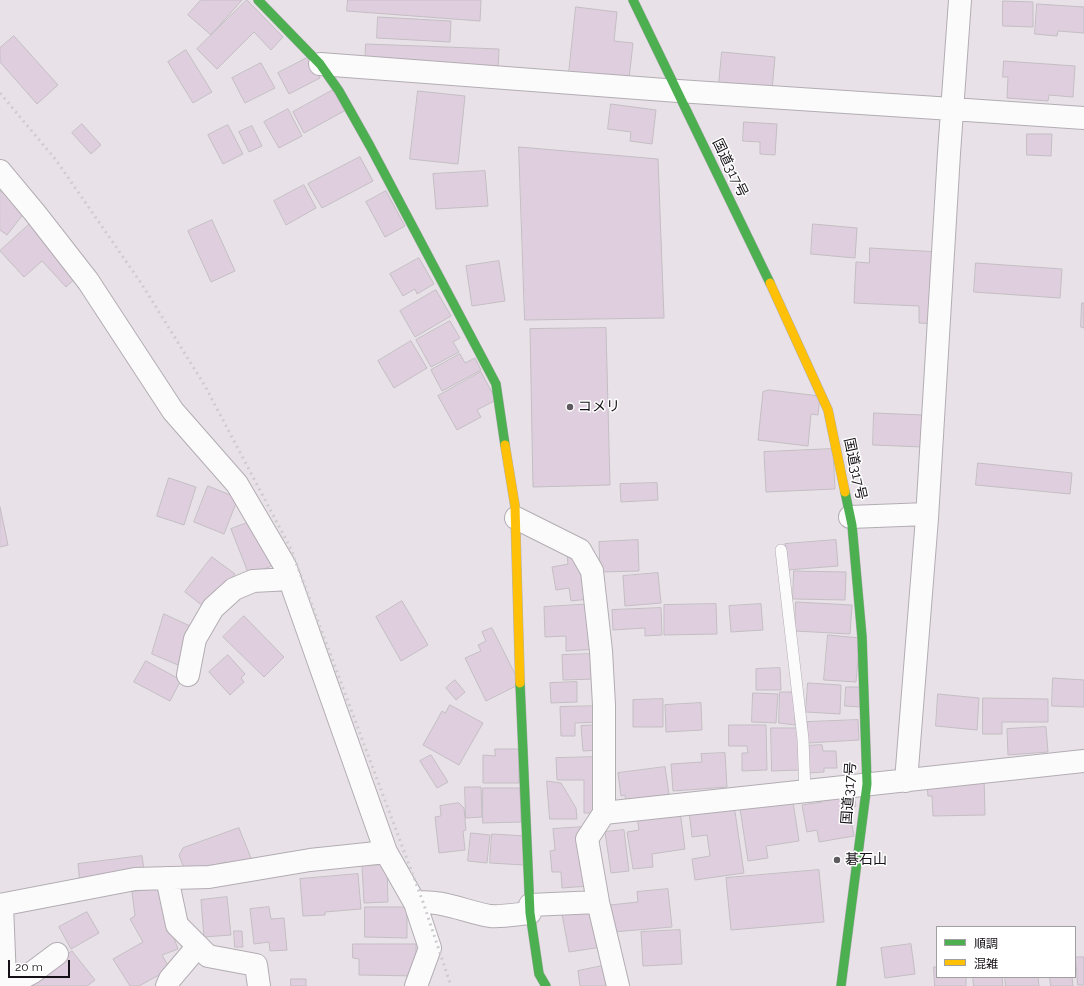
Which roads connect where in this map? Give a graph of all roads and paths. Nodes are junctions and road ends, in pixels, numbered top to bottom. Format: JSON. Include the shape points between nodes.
{"nodes":[{"id":1,"x":258,"y":0,"type":"edge"},
{"id":2,"x":633,"y":0,"type":"edge"},
{"id":3,"x":960,"y":0,"type":"edge"},
{"id":4,"x":320,"y":64,"type":"junction"},
{"id":5,"x":678,"y":91,"type":"junction"},
{"id":6,"x":952,"y":108,"type":"junction"},
{"id":7,"x":1084,"y":118,"type":"edge"},
{"id":8,"x":0,"y":172,"type":"edge"},
{"id":9,"x":928,"y":514,"type":"junction"},
{"id":10,"x":850,"y":517,"type":"junction"},
{"id":11,"x":516,"y":518,"type":"junction"},
{"id":12,"x":781,"y":550,"type":"dead end"},
{"id":13,"x":290,"y":579,"type":"junction"},
{"id":14,"x":188,"y":675,"type":"dead end"},
{"id":15,"x":1084,"y":761,"type":"edge"},
{"id":16,"x":906,"y":781,"type":"junction"},
{"id":17,"x":867,"y":784,"type":"junction"},
{"id":18,"x":805,"y":792,"type":"junction"},
{"id":19,"x":604,"y":814,"type":"junction"},
{"id":20,"x":386,"y":852,"type":"junction"},
{"id":21,"x":167,"y":878,"type":"junction"},
{"id":22,"x":598,"y":902,"type":"junction"},
{"id":23,"x":415,"y":903,"type":"junction"},
{"id":24,"x":1,"y":905,"type":"edge"},
{"id":25,"x":530,"y":909,"type":"junction"},
{"id":26,"x":198,"y":946,"type":"junction"},
{"id":27,"x":57,"y":954,"type":"dead end"},
{"id":28,"x":3,"y":986,"type":"edge"},
{"id":29,"x":8,"y":986,"type":"edge"},
{"id":30,"x":168,"y":986,"type":"edge"},
{"id":31,"x":259,"y":986,"type":"edge"},
{"id":32,"x":416,"y":986,"type":"edge"},
{"id":33,"x":546,"y":986,"type":"edge"},
{"id":34,"x":618,"y":986,"type":"edge"},
{"id":35,"x":841,"y":986,"type":"edge"}],
"edges":[{"from":1,"to":4,"type":"main road"},
{"from":2,"to":5,"type":"main road","name":"国道317号"},
{"from":3,"to":6,"type":"street"},
{"from":4,"to":5,"type":"street"},
{"from":4,"to":11,"type":"main road","via":[[339,91],[370,146],[496,384]]},
{"from":5,"to":6,"type":"street"},
{"from":5,"to":10,"type":"main road","name":"国道317号","via":[[774,290],[828,410]]},
{"from":6,"to":7,"type":"street"},
{"from":6,"to":9,"type":"street"},
{"from":8,"to":13,"type":"street","via":[[88,281],[173,411],[237,484]]},
{"from":9,"to":10,"type":"street"},
{"from":9,"to":16,"type":"street"},
{"from":10,"to":17,"type":"main road","name":"国道317号","via":[[862,637]]},
{"from":11,"to":19,"type":"street","via":[[580,550],[592,571],[604,705]]},
{"from":11,"to":25,"type":"main road","via":[[521,718]]},
{"from":12,"to":18,"type":"lane","via":[[803,739]]},
{"from":13,"to":14,"type":"street","via":[[252,581],[234,589],[213,608],[195,639]]},
{"from":13,"to":20,"type":"street"},
{"from":15,"to":16,"type":"street"},
{"from":16,"to":17,"type":"street"},
{"from":17,"to":18,"type":"street"},
{"from":17,"to":35,"type":"main road","name":"国道317号"},
{"from":18,"to":19,"type":"street"},
{"from":19,"to":22,"type":"street","via":[[587,839]]},
{"from":20,"to":21,"type":"street","via":[[310,860],[209,877]]},
{"from":20,"to":23,"type":"street"},
{"from":21,"to":24,"type":"street","via":[[135,879]]},
{"from":21,"to":26,"type":"street","via":[[177,926]]},
{"from":22,"to":25,"type":"street"},
{"from":22,"to":34,"type":"street"},
{"from":23,"to":25,"type":"street","via":[[443,904],[492,916]]},
{"from":23,"to":32,"type":"street","via":[[430,948]]},
{"from":24,"to":28,"type":"street","via":[[5,980]]},
{"from":25,"to":33,"type":"main road","via":[[540,974]]},
{"from":26,"to":30,"type":"street","via":[[170,979]]},
{"from":26,"to":31,"type":"street","via":[[208,956],[256,965]]},
{"from":27,"to":29,"type":"street"}]}
